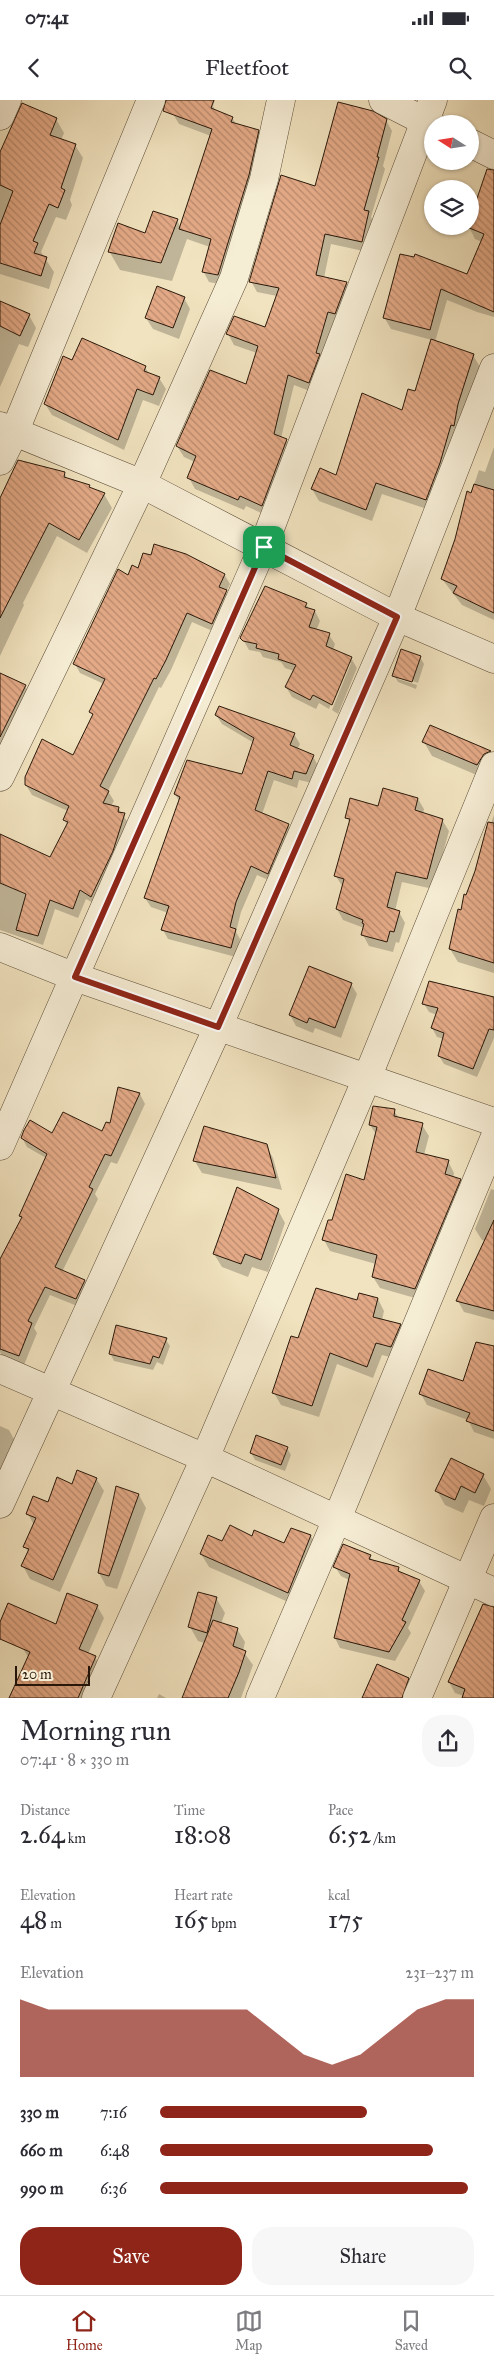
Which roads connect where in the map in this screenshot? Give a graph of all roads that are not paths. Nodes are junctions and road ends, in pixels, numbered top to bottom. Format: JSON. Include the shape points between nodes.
{"nodes":[{"id":1,"x":7,"y":100,"type":"edge"},
{"id":2,"x":151,"y":100,"type":"edge"},
{"id":3,"x":281,"y":100,"type":"edge"},
{"id":4,"x":383,"y":100,"type":"edge"},
{"id":5,"x":430,"y":115,"type":"edge"},
{"id":6,"x":0,"y":116,"type":"edge"},
{"id":7,"x":424,"y":131,"type":"edge"},
{"id":8,"x":479,"y":148,"type":"edge"},
{"id":9,"x":494,"y":155,"type":"edge"},
{"id":10,"x":494,"y":368,"type":"edge"},
{"id":11,"x":7,"y":429,"type":"edge"},
{"id":12,"x":0,"y":461,"type":"edge"},
{"id":13,"x":142,"y":484,"type":"junction"},
{"id":14,"x":264,"y":547,"type":"junction"},
{"id":15,"x":397,"y":617,"type":"junction"},
{"id":16,"x":494,"y":658,"type":"edge"},
{"id":17,"x":494,"y":766,"type":"edge"},
{"id":18,"x":0,"y":777,"type":"edge"},
{"id":19,"x":0,"y":947,"type":"edge"},
{"id":20,"x":75,"y":977,"type":"junction"},
{"id":21,"x":218,"y":1027,"type":"junction"},
{"id":22,"x":367,"y":1078,"type":"junction"},
{"id":23,"x":494,"y":1122,"type":"edge"},
{"id":24,"x":494,"y":1139,"type":"edge"},
{"id":25,"x":0,"y":1146,"type":"edge"},
{"id":26,"x":0,"y":1369,"type":"edge"},
{"id":27,"x":51,"y":1391,"type":"junction"},
{"id":28,"x":204,"y":1458,"type":"junction"},
{"id":29,"x":0,"y":1504,"type":"edge"},
{"id":30,"x":494,"y":1518,"type":"edge"},
{"id":31,"x":337,"y":1519,"type":"junction"},
{"id":32,"x":467,"y":1580,"type":"junction"},
{"id":33,"x":494,"y":1592,"type":"edge"},
{"id":34,"x":96,"y":1698,"type":"edge"},
{"id":35,"x":260,"y":1698,"type":"edge"},
{"id":36,"x":417,"y":1698,"type":"edge"}],
"edges":[{"from":1,"to":6,"type":"street"},
{"from":2,"to":11,"type":"street"},
{"from":3,"to":13,"type":"street","via":[[264,179],[234,278]]},
{"from":4,"to":5,"type":"street"},
{"from":7,"to":14,"type":"street"},
{"from":8,"to":9,"type":"street"},
{"from":10,"to":15,"type":"street"},
{"from":11,"to":12,"type":"street"},
{"from":11,"to":13,"type":"street"},
{"from":13,"to":14,"type":"street"},
{"from":13,"to":18,"type":"street"},
{"from":14,"to":15,"type":"street"},
{"from":14,"to":20,"type":"street"},
{"from":15,"to":16,"type":"street"},
{"from":15,"to":21,"type":"street"},
{"from":17,"to":22,"type":"street"},
{"from":19,"to":20,"type":"street"},
{"from":20,"to":21,"type":"street"},
{"from":20,"to":25,"type":"street"},
{"from":21,"to":22,"type":"street"},
{"from":21,"to":27,"type":"street"},
{"from":22,"to":23,"type":"street"},
{"from":22,"to":28,"type":"street"},
{"from":24,"to":31,"type":"street"},
{"from":26,"to":27,"type":"street"},
{"from":27,"to":28,"type":"street"},
{"from":27,"to":29,"type":"street"},
{"from":28,"to":31,"type":"street"},
{"from":28,"to":34,"type":"street"},
{"from":30,"to":32,"type":"street"},
{"from":31,"to":32,"type":"street"},
{"from":31,"to":35,"type":"street"},
{"from":32,"to":33,"type":"street"},
{"from":32,"to":36,"type":"street"}]}
